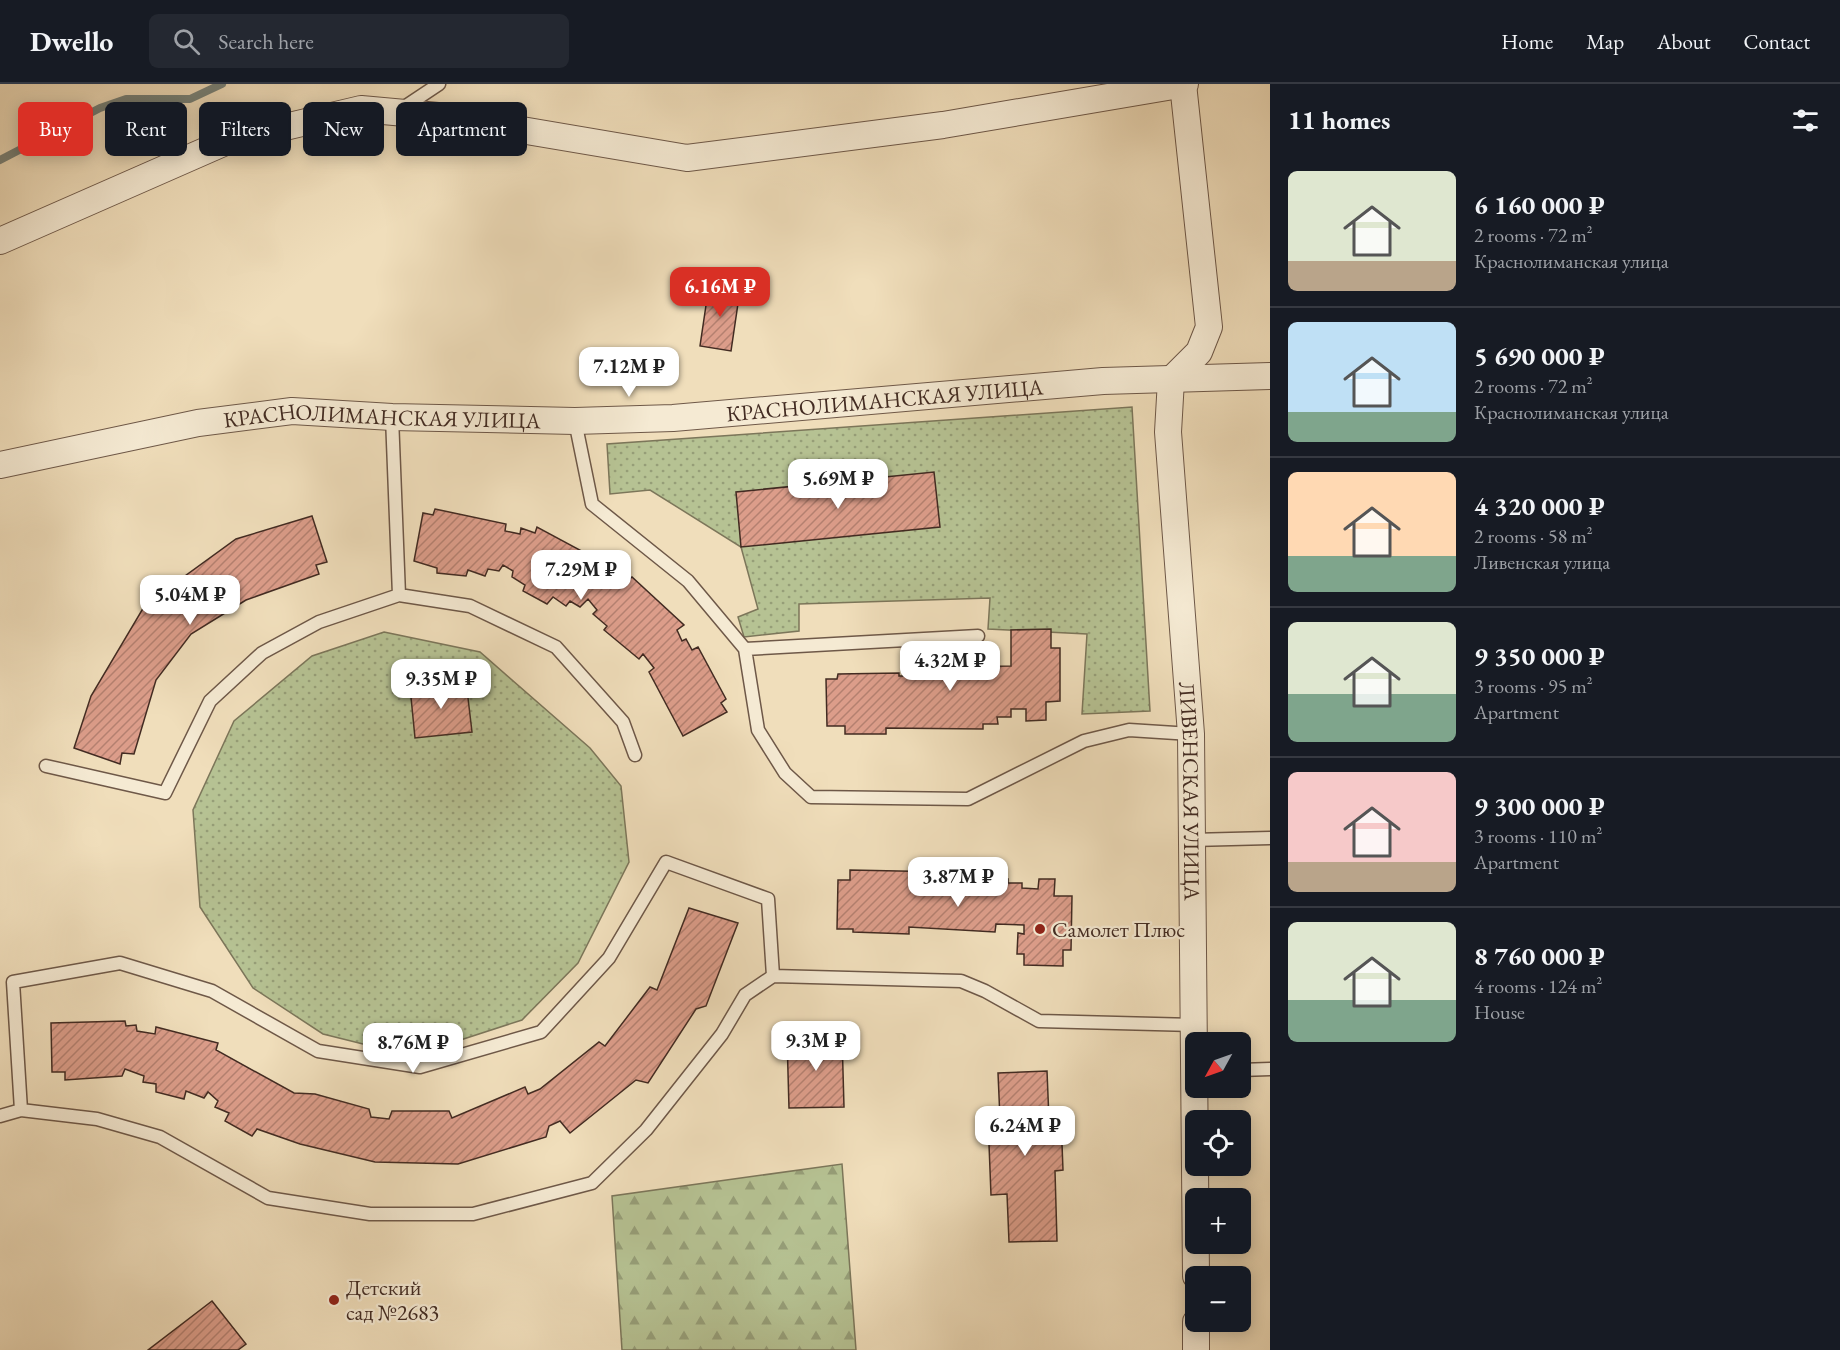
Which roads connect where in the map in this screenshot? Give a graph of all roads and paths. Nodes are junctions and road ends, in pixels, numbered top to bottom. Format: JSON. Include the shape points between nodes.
{"nodes":[{"id":1,"x":439,"y":84,"type":"edge"},
{"id":2,"x":1184,"y":84,"type":"edge"},
{"id":3,"x":411,"y":102,"type":"edge"},
{"id":4,"x":396,"y":112,"type":"edge"},
{"id":5,"x":527,"y":131,"type":"edge"},
{"id":6,"x":0,"y":241,"type":"edge"},
{"id":7,"x":1270,"y":376,"type":"edge"},
{"id":8,"x":1170,"y":380,"type":"junction"},
{"id":9,"x":392,"y":417,"type":"junction"},
{"id":10,"x":575,"y":421,"type":"junction"},
{"id":11,"x":0,"y":465,"type":"edge"},
{"id":12,"x":399,"y":595,"type":"junction"},
{"id":13,"x":978,"y":636,"type":"dead end"},
{"id":14,"x":745,"y":649,"type":"junction"},
{"id":15,"x":1191,"y":734,"type":"junction"},
{"id":16,"x":635,"y":755,"type":"dead end"},
{"id":17,"x":46,"y":766,"type":"dead end"},
{"id":18,"x":1270,"y":838,"type":"edge"},
{"id":19,"x":1192,"y":840,"type":"junction"},
{"id":20,"x":774,"y":976,"type":"junction"},
{"id":21,"x":1194,"y":1025,"type":"junction"},
{"id":22,"x":1194,"y":1032,"type":"edge"},
{"id":23,"x":1270,"y":1069,"type":"edge"},
{"id":24,"x":1251,"y":1070,"type":"edge"},
{"id":25,"x":1195,"y":1098,"type":"edge"},
{"id":26,"x":21,"y":1110,"type":"junction"},
{"id":27,"x":0,"y":1116,"type":"edge"},
{"id":28,"x":1196,"y":1266,"type":"edge"},
{"id":29,"x":1196,"y":1332,"type":"edge"},
{"id":30,"x":1196,"y":1350,"type":"edge"}],
"edges":[{"from":1,"to":3,"type":"lane"},
{"from":2,"to":5,"type":"street","via":[[944,125],[687,158]]},
{"from":2,"to":8,"type":"street","via":[[1209,327],[1199,352]]},
{"from":4,"to":6,"type":"street","via":[[361,109],[230,140]]},
{"from":7,"to":8,"type":"street","name":"КРАСНОЛИМАНСКАЯ УЛИЦА"},
{"from":8,"to":10,"type":"street","name":"КРАСНОЛИМАНСКАЯ УЛИЦА","via":[[1091,382],[673,418]]},
{"from":8,"to":15,"type":"street","name":"ЛИВЕНСКАЯ УЛИЦА","via":[[1168,432]]},
{"from":9,"to":10,"type":"street","name":"КРАСНОЛИМАНСКАЯ УЛИЦА"},
{"from":9,"to":11,"type":"street","name":"КРАСНОЛИМАНСКАЯ УЛИЦА","via":[[292,411],[198,423]]},
{"from":9,"to":12,"type":"lane"},
{"from":10,"to":14,"type":"lane","via":[[592,504],[688,581]]},
{"from":12,"to":16,"type":"lane","via":[[470,606],[556,647],[623,722]]},
{"from":12,"to":17,"type":"lane","via":[[319,622],[262,653],[210,701],[165,793]]},
{"from":13,"to":14,"type":"lane"},
{"from":14,"to":15,"type":"lane","via":[[758,730],[785,773],[811,797],[968,799],[1084,741],[1129,730]]},
{"from":15,"to":19,"type":"street","name":"ЛИВЕНСКАЯ УЛИЦА"},
{"from":18,"to":19,"type":"lane"},
{"from":19,"to":21,"type":"street","name":"ЛИВЕНСКАЯ УЛИЦА"},
{"from":20,"to":21,"type":"lane","via":[[961,981],[1039,1021]]},
{"from":20,"to":26,"type":"lane","via":[[745,995],[722,1034],[646,1130],[592,1184],[473,1214],[370,1214],[268,1198],[159,1137],[97,1119]]},
{"from":20,"to":26,"type":"lane","via":[[768,899],[666,862],[609,958],[541,1032],[420,1067],[318,1051],[212,991],[120,963],[13,982]]},
{"from":21,"to":22,"type":"street","name":"ЛИВЕНСКАЯ УЛИЦА"},
{"from":23,"to":24,"type":"lane"},
{"from":25,"to":28,"type":"street","name":"ЛИВЕНСКАЯ УЛИЦА"},
{"from":26,"to":27,"type":"lane"},
{"from":29,"to":30,"type":"street"}]}
